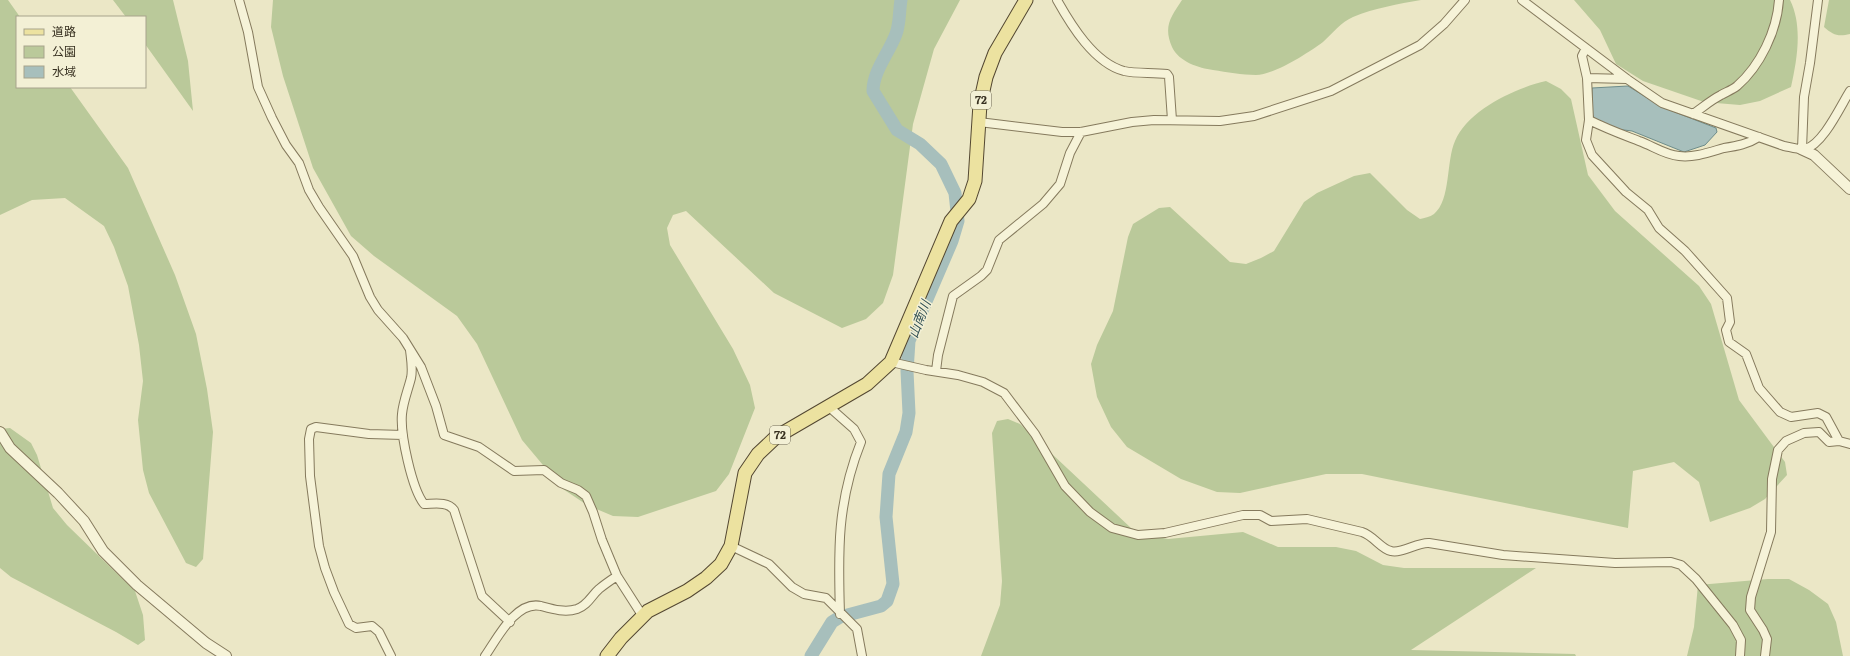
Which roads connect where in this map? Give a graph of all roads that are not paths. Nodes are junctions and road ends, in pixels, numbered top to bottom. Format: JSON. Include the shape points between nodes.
{"nodes":[{"id":1,"x":239,"y":0,"type":"edge"},
{"id":2,"x":1026,"y":0,"type":"edge"},
{"id":3,"x":1057,"y":0,"type":"edge"},
{"id":4,"x":1465,"y":0,"type":"edge"},
{"id":5,"x":1522,"y":0,"type":"edge"},
{"id":6,"x":1779,"y":0,"type":"edge"},
{"id":7,"x":1818,"y":0,"type":"edge"},
{"id":8,"x":1586,"y":48,"type":"junction"},
{"id":9,"x":1586,"y":78,"type":"junction"},
{"id":10,"x":1627,"y":79,"type":"junction"},
{"id":11,"x":1850,"y":91,"type":"edge"},
{"id":12,"x":1693,"y":114,"type":"junction"},
{"id":13,"x":1172,"y":120,"type":"junction"},
{"id":14,"x":1589,"y":120,"type":"junction"},
{"id":15,"x":979,"y":122,"type":"junction"},
{"id":16,"x":1081,"y":132,"type":"junction"},
{"id":17,"x":1759,"y":137,"type":"junction"},
{"id":18,"x":1801,"y":149,"type":"junction"},
{"id":19,"x":1850,"y":189,"type":"edge"},
{"id":20,"x":410,"y":348,"type":"junction"},
{"id":21,"x":891,"y":362,"type":"junction"},
{"id":22,"x":936,"y":371,"type":"junction"},
{"id":23,"x":828,"y":406,"type":"junction"},
{"id":24,"x":0,"y":432,"type":"edge"},
{"id":25,"x":402,"y":435,"type":"junction"},
{"id":26,"x":1839,"y":441,"type":"junction"},
{"id":27,"x":1850,"y":444,"type":"edge"},
{"id":28,"x":731,"y":546,"type":"junction"},
{"id":29,"x":617,"y":576,"type":"junction"},
{"id":30,"x":840,"y":614,"type":"junction"},
{"id":31,"x":642,"y":616,"type":"junction"},
{"id":32,"x":510,"y":622,"type":"junction"},
{"id":33,"x":226,"y":656,"type":"edge"},
{"id":34,"x":391,"y":656,"type":"edge"},
{"id":35,"x":485,"y":656,"type":"edge"},
{"id":36,"x":608,"y":656,"type":"edge"},
{"id":37,"x":862,"y":656,"type":"edge"},
{"id":38,"x":1740,"y":656,"type":"edge"},
{"id":39,"x":1765,"y":656,"type":"edge"}],
"edges":[{"from":1,"to":20,"type":"street","via":[[258,87],[272,118],[299,163],[309,190],[353,256],[370,297]]},
{"from":2,"to":15,"type":"main road","number":"72","via":[[995,53],[986,77]]},
{"from":3,"to":13,"type":"street","via":[[1096,54],[1113,67],[1125,71],[1167,74]]},
{"from":4,"to":13,"type":"street","via":[[1444,24],[1420,45],[1331,91],[1254,116],[1220,121]]},
{"from":5,"to":8,"type":"street"},
{"from":6,"to":12,"type":"street","via":[[1765,48],[1750,73],[1736,87]]},
{"from":7,"to":18,"type":"street","via":[[1804,97]]},
{"from":8,"to":9,"type":"street","via":[[1582,56]]},
{"from":8,"to":10,"type":"street"},
{"from":9,"to":10,"type":"street"},
{"from":9,"to":14,"type":"street"},
{"from":10,"to":12,"type":"street","via":[[1662,103]]},
{"from":11,"to":18,"type":"street","via":[[1832,125],[1810,147]]},
{"from":12,"to":17,"type":"street"},
{"from":13,"to":16,"type":"street","via":[[1132,122]]},
{"from":14,"to":17,"type":"street","via":[[1614,133],[1668,154],[1680,156],[1738,145]]},
{"from":14,"to":26,"type":"street","via":[[1586,140],[1592,155],[1626,192],[1648,210],[1659,228],[1685,251],[1727,298],[1730,322],[1726,330],[1729,342],[1746,354],[1759,388],[1780,412],[1791,417],[1818,413],[1826,417]]},
{"from":15,"to":16,"type":"street"},
{"from":15,"to":21,"type":"main road","number":"72","via":[[975,182],[969,199],[951,220]]},
{"from":16,"to":22,"type":"street","via":[[1070,153],[1060,184],[1043,204],[999,240],[987,270],[953,296]]},
{"from":17,"to":18,"type":"street"},
{"from":18,"to":19,"type":"street","via":[[1814,155]]},
{"from":20,"to":25,"type":"street","via":[[411,374],[402,415]]},
{"from":20,"to":29,"type":"street","via":[[421,367],[444,435],[479,447],[514,471],[544,470],[560,483],[586,496]]},
{"from":21,"to":22,"type":"street"},
{"from":21,"to":23,"type":"main road","number":"72","via":[[867,384]]},
{"from":22,"to":38,"type":"street","via":[[984,382],[1004,393],[1035,434],[1065,486],[1090,512],[1112,528],[1138,535],[1165,533],[1243,515],[1260,515],[1271,521],[1307,520],[1370,534],[1391,551],[1422,542],[1502,555],[1615,563],[1671,562],[1681,565],[1696,579],[1733,625],[1741,640]]},
{"from":23,"to":28,"type":"main road","number":"72","via":[[776,437],[758,454],[745,473]]},
{"from":23,"to":30,"type":"street","via":[[854,429],[861,442],[850,469],[841,522]]},
{"from":24,"to":33,"type":"street","via":[[10,448],[58,492],[84,521],[102,551],[136,585],[206,643]]},
{"from":25,"to":32,"type":"street","via":[[409,466],[422,501],[424,504],[451,506],[454,510],[482,596]]},
{"from":25,"to":34,"type":"street","via":[[369,434],[316,427],[311,429],[309,440],[310,476],[319,546],[334,592],[349,624],[356,628],[372,626],[379,632]]},
{"from":26,"to":27,"type":"street"},
{"from":26,"to":39,"type":"street","via":[[1829,442],[1819,432],[1804,433],[1786,441],[1778,450],[1772,479],[1771,532],[1750,597],[1750,610],[1767,639]]},
{"from":28,"to":30,"type":"street","via":[[769,564],[792,587],[804,594],[826,598]]},
{"from":28,"to":31,"type":"main road","number":"72","via":[[721,564],[706,578]]},
{"from":29,"to":31,"type":"street"},
{"from":29,"to":32,"type":"street","via":[[578,609],[569,611],[531,604],[518,611]]},
{"from":30,"to":37,"type":"street","via":[[856,629]]},
{"from":31,"to":36,"type":"main road","number":"72","via":[[620,638]]},
{"from":32,"to":35,"type":"street"}]}
